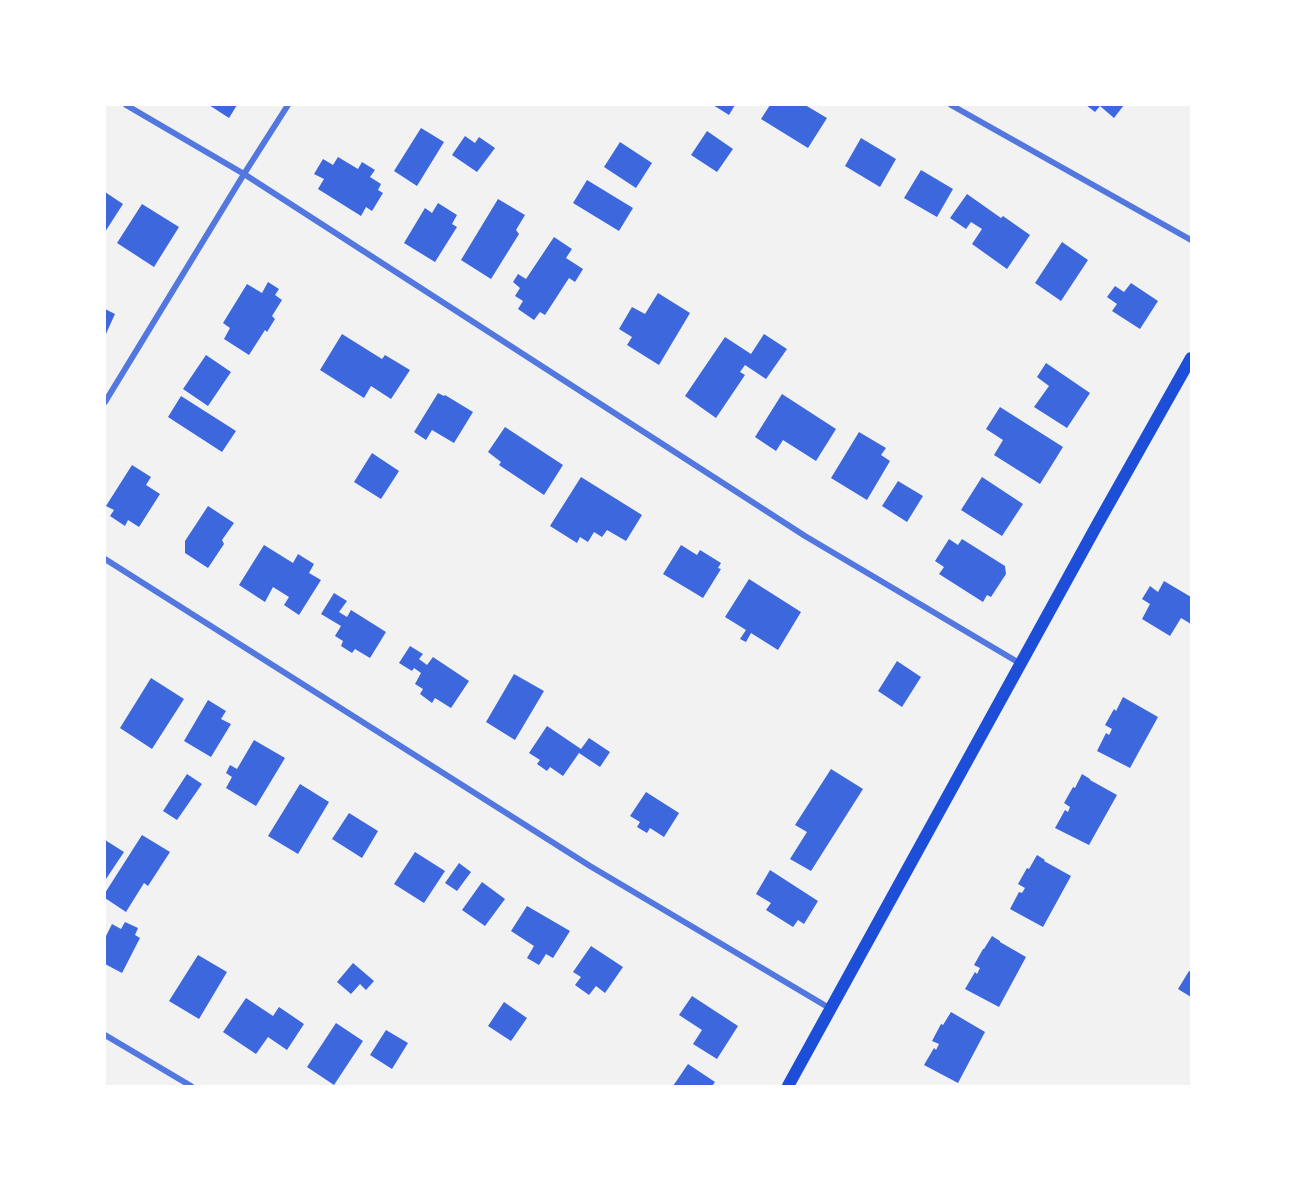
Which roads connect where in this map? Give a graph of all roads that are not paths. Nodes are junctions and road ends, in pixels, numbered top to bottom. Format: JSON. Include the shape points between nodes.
{"nodes":[{"id":1,"x":126,"y":105,"type":"edge"},
{"id":2,"x":288,"y":105,"type":"edge"},
{"id":3,"x":951,"y":105,"type":"edge"},
{"id":4,"x":244,"y":174,"type":"junction"},
{"id":5,"x":1191,"y":240,"type":"edge"},
{"id":6,"x":1191,"y":358,"type":"edge"},
{"id":7,"x":105,"y":402,"type":"edge"},
{"id":8,"x":105,"y":559,"type":"edge"},
{"id":9,"x":1021,"y":664,"type":"junction"},
{"id":10,"x":831,"y":1009,"type":"junction"},
{"id":11,"x":105,"y":1035,"type":"edge"},
{"id":12,"x":191,"y":1086,"type":"edge"},
{"id":13,"x":788,"y":1086,"type":"edge"}],
"edges":[{"from":1,"to":4,"type":"street"},
{"from":2,"to":4,"type":"street"},
{"from":3,"to":5,"type":"street"},
{"from":4,"to":7,"type":"street"},
{"from":4,"to":9,"type":"street","via":[[805,536]]},
{"from":6,"to":9,"type":"main road"},
{"from":8,"to":10,"type":"street","via":[[590,866]]},
{"from":9,"to":10,"type":"main road"},
{"from":10,"to":13,"type":"main road"},
{"from":11,"to":12,"type":"street"}]}
